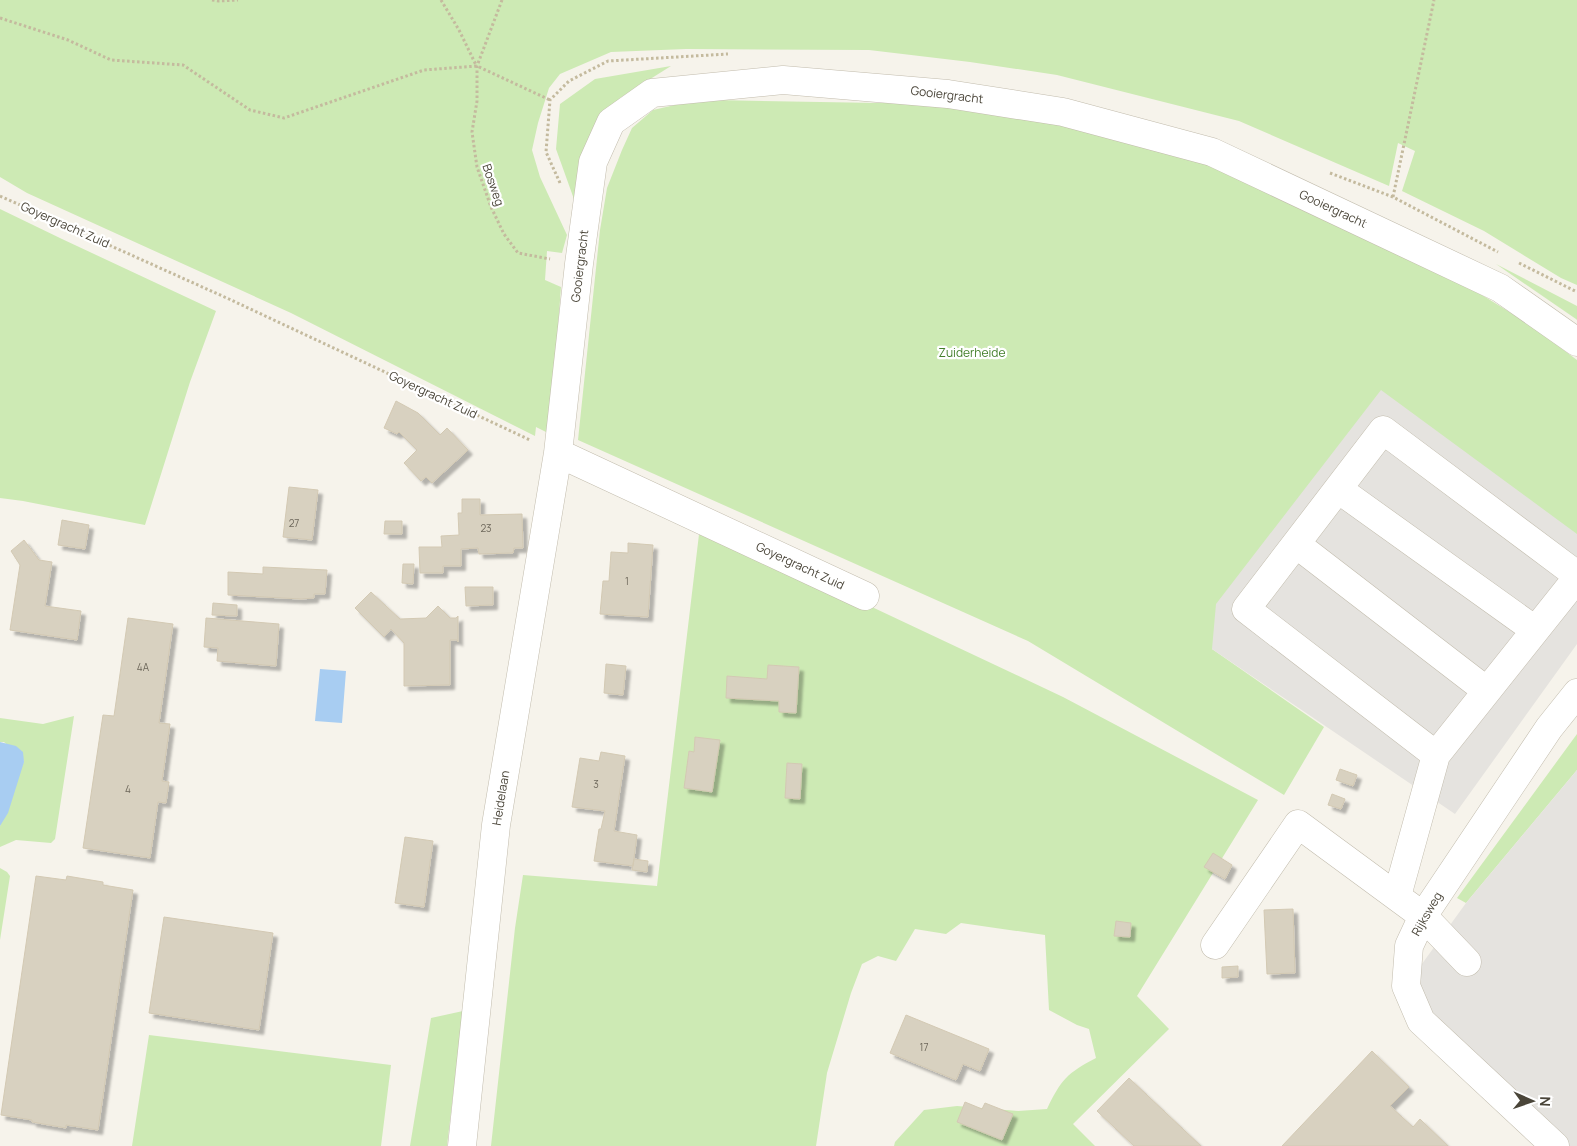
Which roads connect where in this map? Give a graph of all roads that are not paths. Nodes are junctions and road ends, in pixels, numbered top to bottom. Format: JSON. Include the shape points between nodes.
{"nodes":[{"id":1,"x":1577,"y":342,"type":"edge"},
{"id":2,"x":558,"y":453,"type":"junction"},
{"id":3,"x":1338,"y":489,"type":"junction"},
{"id":4,"x":1296,"y":544,"type":"junction"},
{"id":5,"x":1577,"y":576,"type":"edge"},
{"id":6,"x":865,"y":596,"type":"dead end"},
{"id":7,"x":1535,"y":630,"type":"junction"},
{"id":8,"x":1487,"y":691,"type":"junction"},
{"id":9,"x":1577,"y":693,"type":"edge"},
{"id":10,"x":1436,"y":755,"type":"junction"},
{"id":11,"x":1397,"y":896,"type":"junction"},
{"id":12,"x":1423,"y":916,"type":"junction"},
{"id":13,"x":1215,"y":945,"type":"dead end"},
{"id":14,"x":1467,"y":962,"type":"dead end"},
{"id":15,"x":462,"y":1146,"type":"edge"},
{"id":16,"x":1555,"y":1146,"type":"edge"}],
"edges":[{"from":1,"to":2,"type":"street","name":"Gooiergracht","via":[[1500,288],[1212,152],[1063,112],[948,94],[783,80],[652,93],[612,122],[594,162]]},
{"from":2,"to":6,"type":"street","name":"Goyergracht Zuid"},
{"from":2,"to":15,"type":"street","name":"Heidelaan","via":[[496,825]]},
{"from":3,"to":4,"type":"street"},
{"from":3,"to":5,"type":"street","via":[[1383,430]]},
{"from":3,"to":7,"type":"street"},
{"from":4,"to":8,"type":"street"},
{"from":4,"to":10,"type":"street","via":[[1246,609]]},
{"from":5,"to":7,"type":"street"},
{"from":7,"to":8,"type":"street"},
{"from":8,"to":10,"type":"street"},
{"from":9,"to":12,"type":"street","name":"Rijksweg","via":[[1548,728]]},
{"from":10,"to":11,"type":"street"},
{"from":11,"to":12,"type":"street"},
{"from":11,"to":13,"type":"street","via":[[1298,824]]},
{"from":12,"to":14,"type":"street"},
{"from":12,"to":16,"type":"street","name":"Rijksweg","via":[[1409,946],[1406,986],[1420,1021]]}]}
